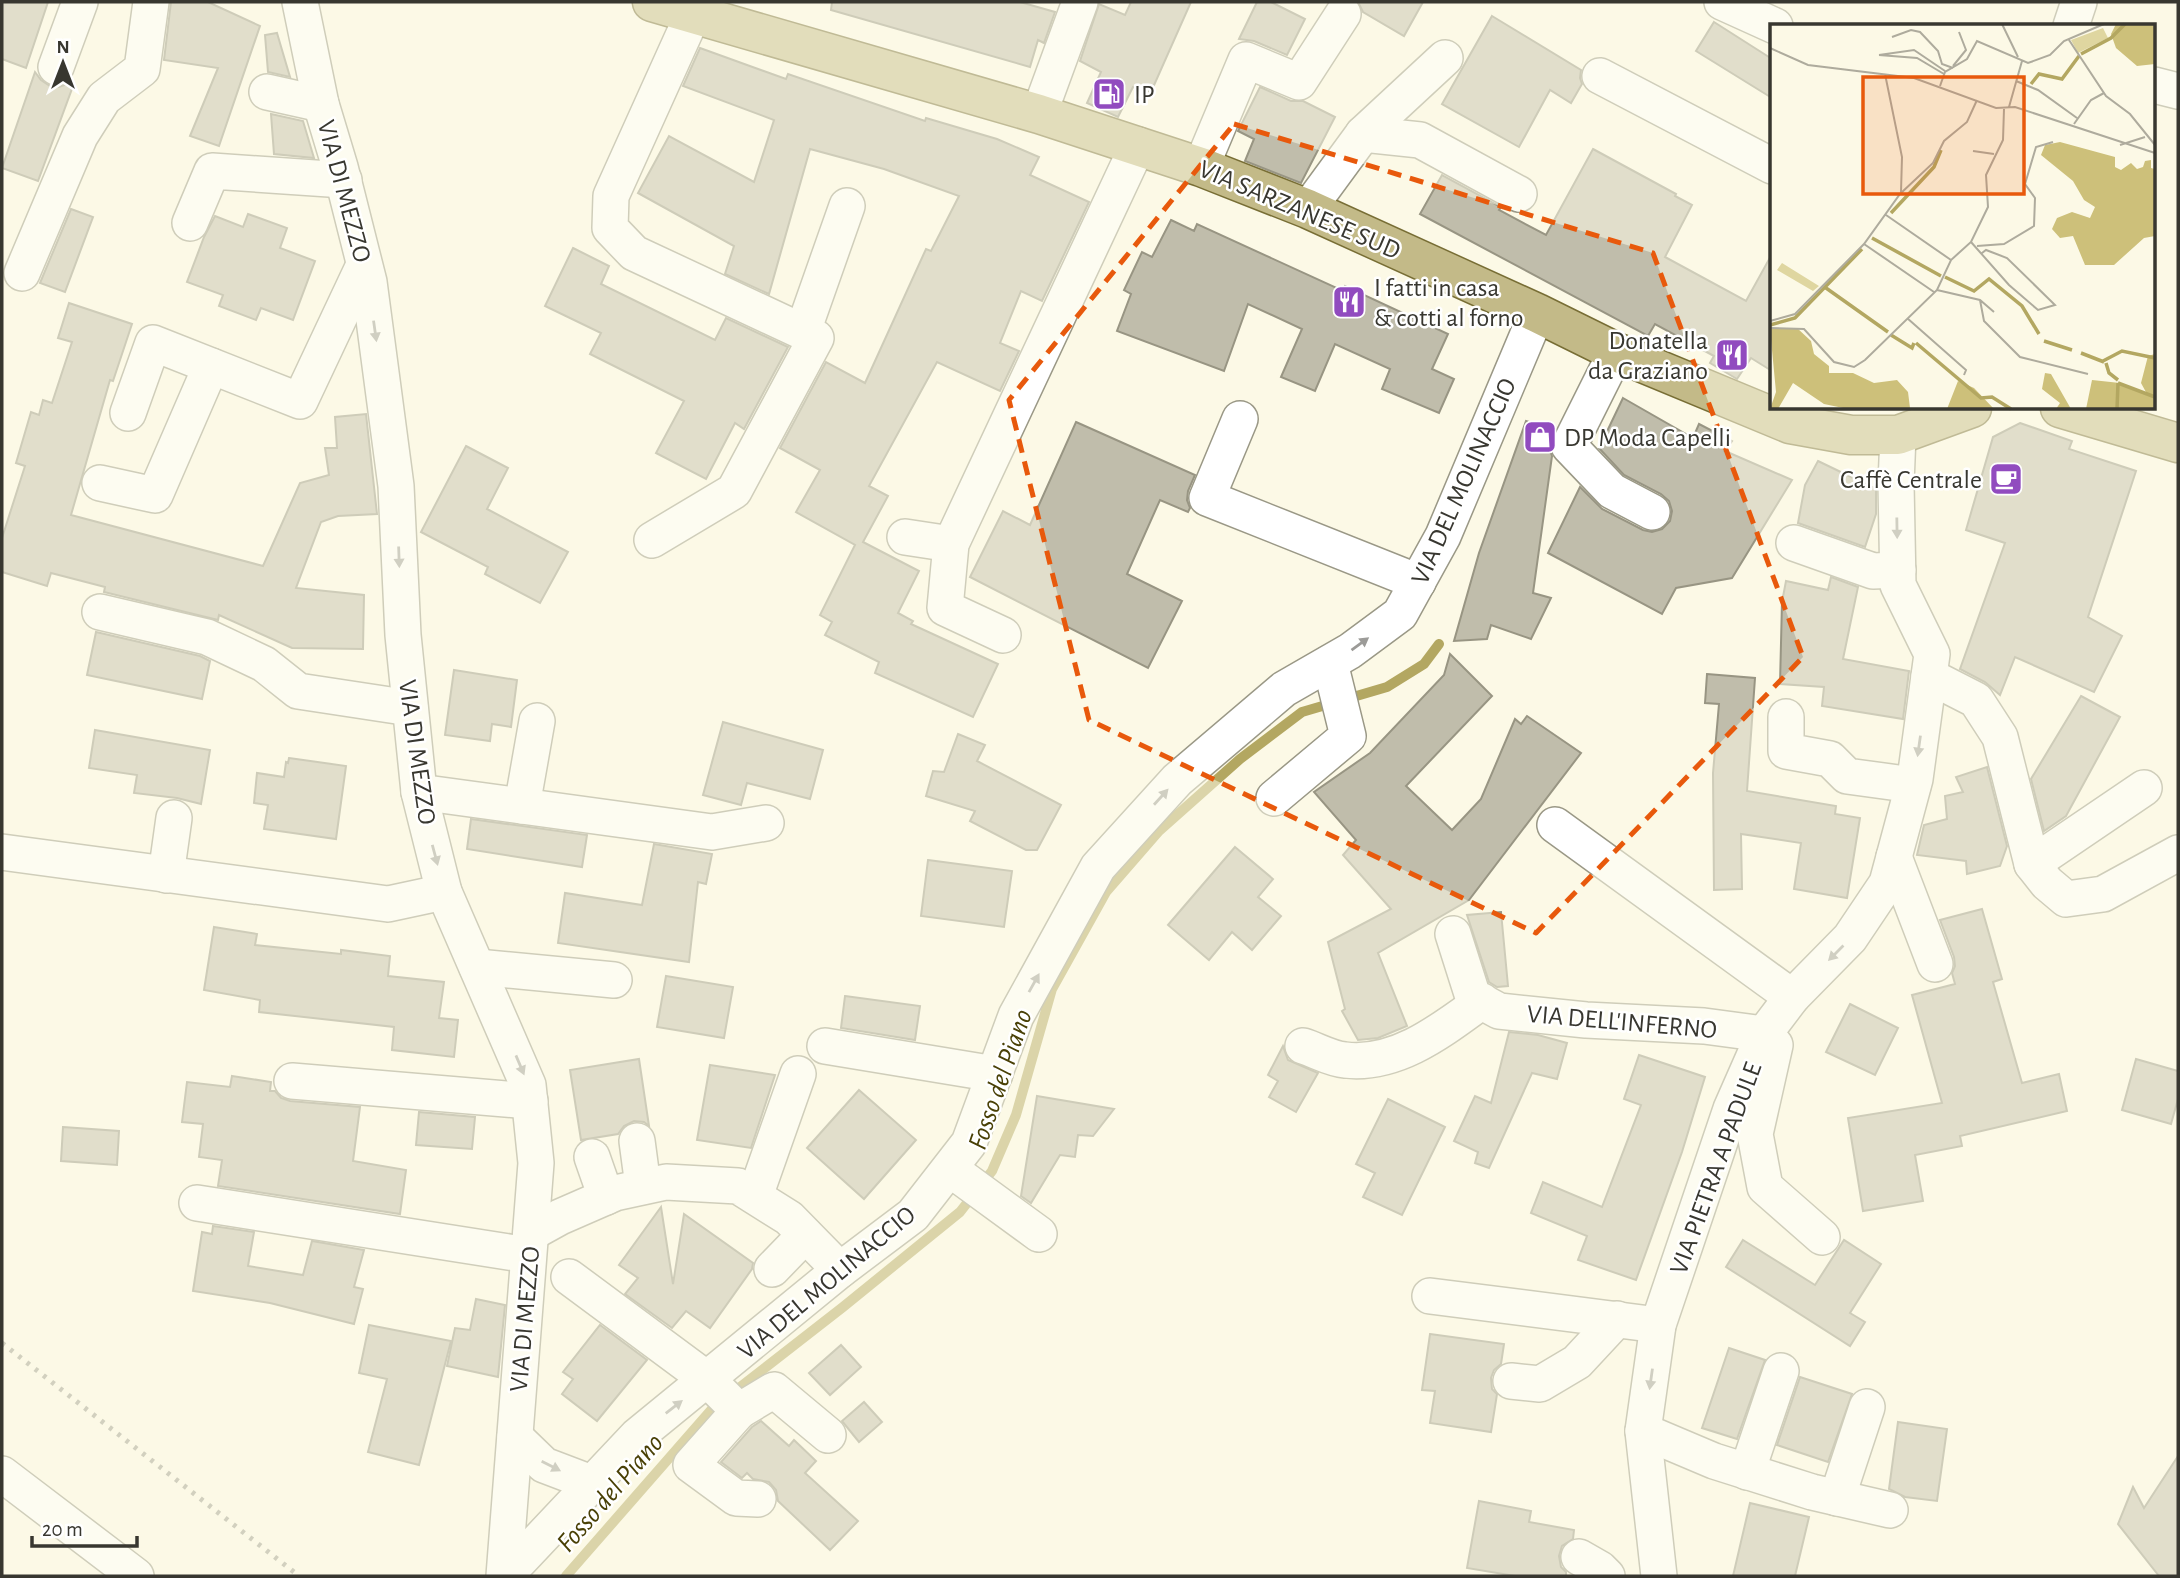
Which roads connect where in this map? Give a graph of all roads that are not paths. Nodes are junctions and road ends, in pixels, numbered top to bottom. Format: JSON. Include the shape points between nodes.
{"nodes":[{"id":1,"x":80,"y":2,"type":"edge"},
{"id":2,"x":151,"y":2,"type":"edge"},
{"id":3,"x":300,"y":2,"type":"edge"},
{"id":4,"x":652,"y":2,"type":"edge"},
{"id":5,"x":1080,"y":2,"type":"edge"},
{"id":6,"x":1722,"y":2,"type":"edge"},
{"id":7,"x":2079,"y":2,"type":"edge"},
{"id":8,"x":694,"y":12,"type":"junction"},
{"id":9,"x":1343,"y":14,"type":"dead end"},
{"id":10,"x":1771,"y":24,"type":"edge"},
{"id":11,"x":2072,"y":24,"type":"edge"},
{"id":12,"x":1445,"y":58,"type":"dead end"},
{"id":13,"x":55,"y":67,"type":"dead end"},
{"id":14,"x":1600,"y":76,"type":"dead end"},
{"id":15,"x":267,"y":92,"type":"dead end"},
{"id":16,"x":321,"y":104,"type":"junction"},
{"id":17,"x":1040,"y":114,"type":"junction"},
{"id":18,"x":1363,"y":134,"type":"junction"},
{"id":19,"x":1138,"y":145,"type":"junction"},
{"id":20,"x":1770,"y":165,"type":"edge"},
{"id":21,"x":1202,"y":167,"type":"junction"},
{"id":22,"x":344,"y":180,"type":"junction"},
{"id":23,"x":1519,"y":194,"type":"dead end"},
{"id":24,"x":847,"y":206,"type":"dead end"},
{"id":25,"x":1308,"y":209,"type":"junction"},
{"id":26,"x":190,"y":223,"type":"dead end"},
{"id":27,"x":365,"y":265,"type":"junction"},
{"id":28,"x":22,"y":273,"type":"dead end"},
{"id":29,"x":1537,"y":313,"type":"junction"},
{"id":30,"x":803,"y":331,"type":"junction"},
{"id":31,"x":1616,"y":352,"type":"junction"},
{"id":32,"x":211,"y":366,"type":"junction"},
{"id":33,"x":1967,"y":410,"type":"edge"},
{"id":34,"x":2067,"y":410,"type":"edge"},
{"id":35,"x":128,"y":413,"type":"dead end"},
{"id":36,"x":1240,"y":419,"type":"dead end"},
{"id":37,"x":1898,"y":435,"type":"junction"},
{"id":38,"x":2178,"y":443,"type":"edge"},
{"id":39,"x":100,"y":483,"type":"dead end"},
{"id":40,"x":1652,"y":512,"type":"dead end"},
{"id":41,"x":905,"y":537,"type":"dead end"},
{"id":42,"x":652,"y":540,"type":"dead end"},
{"id":43,"x":1794,"y":543,"type":"dead end"},
{"id":44,"x":951,"y":544,"type":"junction"},
{"id":45,"x":1898,"y":570,"type":"junction"},
{"id":46,"x":1418,"y":582,"type":"junction"},
{"id":47,"x":100,"y":612,"type":"dead end"},
{"id":48,"x":1003,"y":635,"type":"dead end"},
{"id":49,"x":1929,"y":676,"type":"junction"},
{"id":50,"x":1336,"y":688,"type":"junction"},
{"id":51,"x":410,"y":708,"type":"junction"},
{"id":52,"x":1786,"y":717,"type":"dead end"},
{"id":53,"x":537,"y":721,"type":"dead end"},
{"id":54,"x":1913,"y":785,"type":"junction"},
{"id":55,"x":2144,"y":788,"type":"dead end"},
{"id":56,"x":418,"y":792,"type":"junction"},
{"id":57,"x":1274,"y":798,"type":"dead end"},
{"id":58,"x":522,"y":806,"type":"junction"},
{"id":59,"x":174,"y":818,"type":"dead end"},
{"id":60,"x":766,"y":823,"type":"dead end"},
{"id":61,"x":1555,"y":825,"type":"dead end"},
{"id":62,"x":2,"y":852,"type":"edge"},
{"id":63,"x":2178,"y":853,"type":"edge"},
{"id":64,"x":1894,"y":857,"type":"junction"},
{"id":65,"x":2032,"y":864,"type":"junction"},
{"id":66,"x":166,"y":874,"type":"junction"},
{"id":67,"x":444,"y":892,"type":"junction"},
{"id":68,"x":1453,"y":934,"type":"dead end"},
{"id":69,"x":1935,"y":964,"type":"dead end"},
{"id":70,"x":477,"y":967,"type":"junction"},
{"id":71,"x":614,"y":980,"type":"dead end"},
{"id":72,"x":1482,"y":1001,"type":"junction"},
{"id":73,"x":1778,"y":1016,"type":"junction"},
{"id":74,"x":825,"y":1046,"type":"dead end"},
{"id":75,"x":1303,"y":1046,"type":"dead end"},
{"id":76,"x":798,"y":1074,"type":"dead end"},
{"id":77,"x":995,"y":1074,"type":"junction"},
{"id":78,"x":292,"y":1080,"type":"dead end"},
{"id":79,"x":530,"y":1101,"type":"junction"},
{"id":80,"x":637,"y":1141,"type":"dead end"},
{"id":81,"x":592,"y":1157,"type":"dead end"},
{"id":82,"x":969,"y":1183,"type":"junction"},
{"id":83,"x":643,"y":1186,"type":"junction"},
{"id":84,"x":755,"y":1196,"type":"junction"},
{"id":85,"x":606,"y":1197,"type":"junction"},
{"id":86,"x":197,"y":1203,"type":"dead end"},
{"id":87,"x":1040,"y":1234,"type":"dead end"},
{"id":88,"x":805,"y":1235,"type":"junction"},
{"id":89,"x":1822,"y":1237,"type":"dead end"},
{"id":90,"x":529,"y":1244,"type":"junction"},
{"id":91,"x":772,"y":1269,"type":"dead end"},
{"id":92,"x":840,"y":1270,"type":"junction"},
{"id":93,"x":569,"y":1277,"type":"dead end"},
{"id":94,"x":1430,"y":1296,"type":"dead end"},
{"id":95,"x":1617,"y":1320,"type":"junction"},
{"id":96,"x":1658,"y":1325,"type":"junction"},
{"id":97,"x":1780,"y":1371,"type":"dead end"},
{"id":98,"x":1511,"y":1381,"type":"dead end"},
{"id":99,"x":725,"y":1396,"type":"junction"},
{"id":100,"x":1867,"y":1407,"type":"dead end"},
{"id":101,"x":1643,"y":1431,"type":"junction"},
{"id":102,"x":828,"y":1435,"type":"dead end"},
{"id":103,"x":515,"y":1437,"type":"junction"},
{"id":104,"x":1747,"y":1472,"type":"junction"},
{"id":105,"x":2,"y":1474,"type":"edge"},
{"id":106,"x":594,"y":1484,"type":"junction"},
{"id":107,"x":1837,"y":1498,"type":"junction"},
{"id":108,"x":758,"y":1499,"type":"dead end"},
{"id":109,"x":1890,"y":1510,"type":"dead end"},
{"id":110,"x":136,"y":1576,"type":"edge"},
{"id":111,"x":505,"y":1576,"type":"edge"},
{"id":112,"x":1660,"y":1576,"type":"edge"}],
"edges":[{"from":1,"to":13,"type":"street"},
{"from":2,"to":28,"type":"street","via":[[142,69],[104,97],[80,136]]},
{"from":3,"to":16,"type":"street","name":"VIA DI MEZZO"},
{"from":4,"to":8,"type":"main road","name":"VIA SARZANESE SUD"},
{"from":5,"to":17,"type":"street"},
{"from":6,"to":10,"type":"street"},
{"from":7,"to":11,"type":"street"},
{"from":8,"to":17,"type":"main road","name":"VIA SARZANESE SUD"},
{"from":8,"to":30,"type":"street","via":[[611,196],[610,228],[634,253]]},
{"from":9,"to":21,"type":"street","via":[[1299,82],[1246,60]]},
{"from":12,"to":18,"type":"street"},
{"from":14,"to":20,"type":"street"},
{"from":15,"to":16,"type":"street"},
{"from":16,"to":22,"type":"street","name":"VIA DI MEZZO"},
{"from":17,"to":19,"type":"main road","name":"VIA SARZANESE SUD"},
{"from":18,"to":23,"type":"street","via":[[1420,140]]},
{"from":18,"to":25,"type":"street"},
{"from":19,"to":21,"type":"main road","name":"VIA SARZANESE SUD"},
{"from":19,"to":44,"type":"street"},
{"from":21,"to":25,"type":"main road","name":"VIA SARZANESE SUD"},
{"from":22,"to":26,"type":"street","via":[[212,171]]},
{"from":22,"to":27,"type":"street","name":"VIA DI MEZZO"},
{"from":24,"to":30,"type":"street"},
{"from":25,"to":29,"type":"main road","name":"VIA SARZANESE SUD"},
{"from":27,"to":32,"type":"street","via":[[300,401]]},
{"from":27,"to":51,"type":"street","name":"VIA DI MEZZO","one_way":true,"via":[[396,486]]},
{"from":29,"to":31,"type":"main road","name":"VIA SARZANESE SUD"},
{"from":29,"to":46,"type":"street","name":"VIA DEL MOLINACCIO","via":[[1443,536]]},
{"from":30,"to":42,"type":"street","via":[[816,338],[734,491]]},
{"from":31,"to":37,"type":"main road","name":"VIA SARZANESE SUD","via":[[1790,424],[1851,435]]},
{"from":31,"to":40,"type":"street","via":[[1570,446],[1612,491]]},
{"from":32,"to":35,"type":"street","via":[[153,343]]},
{"from":32,"to":39,"type":"street","via":[[155,495]]},
{"from":33,"to":37,"type":"main road","name":"VIA SARZANESE SUD"},
{"from":34,"to":38,"type":"main road"},
{"from":36,"to":46,"type":"street","via":[[1207,498]]},
{"from":37,"to":45,"type":"street","name":"VIA PIETRA A PADULE","one_way":true},
{"from":41,"to":44,"type":"street"},
{"from":43,"to":45,"type":"street","via":[[1873,571]]},
{"from":44,"to":48,"type":"street","via":[[945,608]]},
{"from":45,"to":49,"type":"street","name":"VIA PIETRA A PADULE","via":[[1898,585],[1932,654]]},
{"from":50,"to":46,"type":"street","name":"VIA DEL MOLINACCIO","one_way":true,"via":[[1350,651],[1400,614]]},
{"from":47,"to":51,"type":"street","via":[[208,637],[264,664],[298,691]]},
{"from":49,"to":54,"type":"street","name":"VIA PIETRA A PADULE","one_way":true},
{"from":49,"to":65,"type":"street","via":[[1976,700],[2000,737]]},
{"from":50,"to":57,"type":"street","via":[[1348,736]]},
{"from":77,"to":50,"type":"street","name":"VIA DEL MOLINACCIO","one_way":true,"via":[[1016,1016],[1098,867],[1177,780],[1283,689]]},
{"from":51,"to":56,"type":"street","name":"VIA DI MEZZO"},
{"from":52,"to":54,"type":"street","via":[[1786,751],[1830,760],[1847,776]]},
{"from":53,"to":58,"type":"street"},
{"from":54,"to":64,"type":"street","name":"VIA PIETRA A PADULE"},
{"from":55,"to":65,"type":"street"},
{"from":56,"to":58,"type":"street"},
{"from":56,"to":67,"type":"street","name":"VIA DI MEZZO","one_way":true},
{"from":58,"to":60,"type":"street","via":[[712,832]]},
{"from":59,"to":66,"type":"street"},
{"from":61,"to":73,"type":"street"},
{"from":62,"to":66,"type":"street"},
{"from":63,"to":65,"type":"street","via":[[2103,894],[2066,900]]},
{"from":64,"to":69,"type":"street"},
{"from":64,"to":73,"type":"street","name":"VIA PIETRA A PADULE","one_way":true,"via":[[1887,883],[1850,938]]},
{"from":66,"to":67,"type":"street","via":[[388,904]]},
{"from":67,"to":70,"type":"street","name":"VIA DI MEZZO"},
{"from":68,"to":72,"type":"street","via":[[1473,997]]},
{"from":70,"to":71,"type":"street"},
{"from":70,"to":79,"type":"street","name":"VIA DI MEZZO","one_way":true,"via":[[528,1085]]},
{"from":72,"to":73,"type":"street","name":"VIA DELL'INFERNO","via":[[1499,1010],[1536,1015],[1704,1026]]},
{"from":72,"to":75,"type":"street","via":[[1439,1032],[1388,1058],[1344,1060]]},
{"from":73,"to":89,"type":"street","via":[[1773,1060],[1755,1134],[1765,1187]]},
{"from":73,"to":96,"type":"street","name":"VIA PIETRA A PADULE","via":[[1731,1110]]},
{"from":74,"to":77,"type":"street"},
{"from":76,"to":84,"type":"street"},
{"from":77,"to":82,"type":"street","name":"VIA DEL MOLINACCIO","via":[[969,1143]]},
{"from":78,"to":79,"type":"street"},
{"from":79,"to":90,"type":"street","name":"VIA DI MEZZO","via":[[536,1163]]},
{"from":80,"to":83,"type":"street"},
{"from":81,"to":85,"type":"street"},
{"from":82,"to":87,"type":"street"},
{"from":82,"to":92,"type":"street","name":"VIA DEL MOLINACCIO","via":[[913,1215]]},
{"from":83,"to":84,"type":"street","via":[[666,1182],[713,1199],[738,1186]]},
{"from":83,"to":85,"type":"street"},
{"from":84,"to":88,"type":"street","via":[[789,1218]]},
{"from":85,"to":90,"type":"street","via":[[560,1217]]},
{"from":86,"to":90,"type":"street"},
{"from":88,"to":91,"type":"street"},
{"from":88,"to":92,"type":"street"},
{"from":90,"to":103,"type":"street","name":"VIA DI MEZZO"},
{"from":92,"to":99,"type":"street","name":"VIA DEL MOLINACCIO"},
{"from":93,"to":99,"type":"street"},
{"from":94,"to":95,"type":"street"},
{"from":95,"to":96,"type":"street"},
{"from":95,"to":98,"type":"street","via":[[1577,1362],[1540,1384]]},
{"from":96,"to":101,"type":"street","name":"VIA PIETRA A PADULE","one_way":true},
{"from":97,"to":104,"type":"street"},
{"from":99,"to":102,"type":"street","via":[[774,1390]]},
{"from":106,"to":99,"type":"street","name":"VIA DEL MOLINACCIO","one_way":true,"via":[[638,1436]]},
{"from":99,"to":108,"type":"street","via":[[691,1465],[736,1498]]},
{"from":100,"to":107,"type":"street"},
{"from":101,"to":104,"type":"street"},
{"from":101,"to":112,"type":"street","name":"VIA PIETRA A PADULE"},
{"from":103,"to":106,"type":"street","one_way":true,"via":[[544,1465]]},
{"from":103,"to":111,"type":"street","name":"VIA DI MEZZO"},
{"from":104,"to":107,"type":"street"},
{"from":105,"to":110,"type":"street"},
{"from":106,"to":111,"type":"street","name":"VIA DEL MOLINACCIO"},
{"from":107,"to":109,"type":"street"}]}
